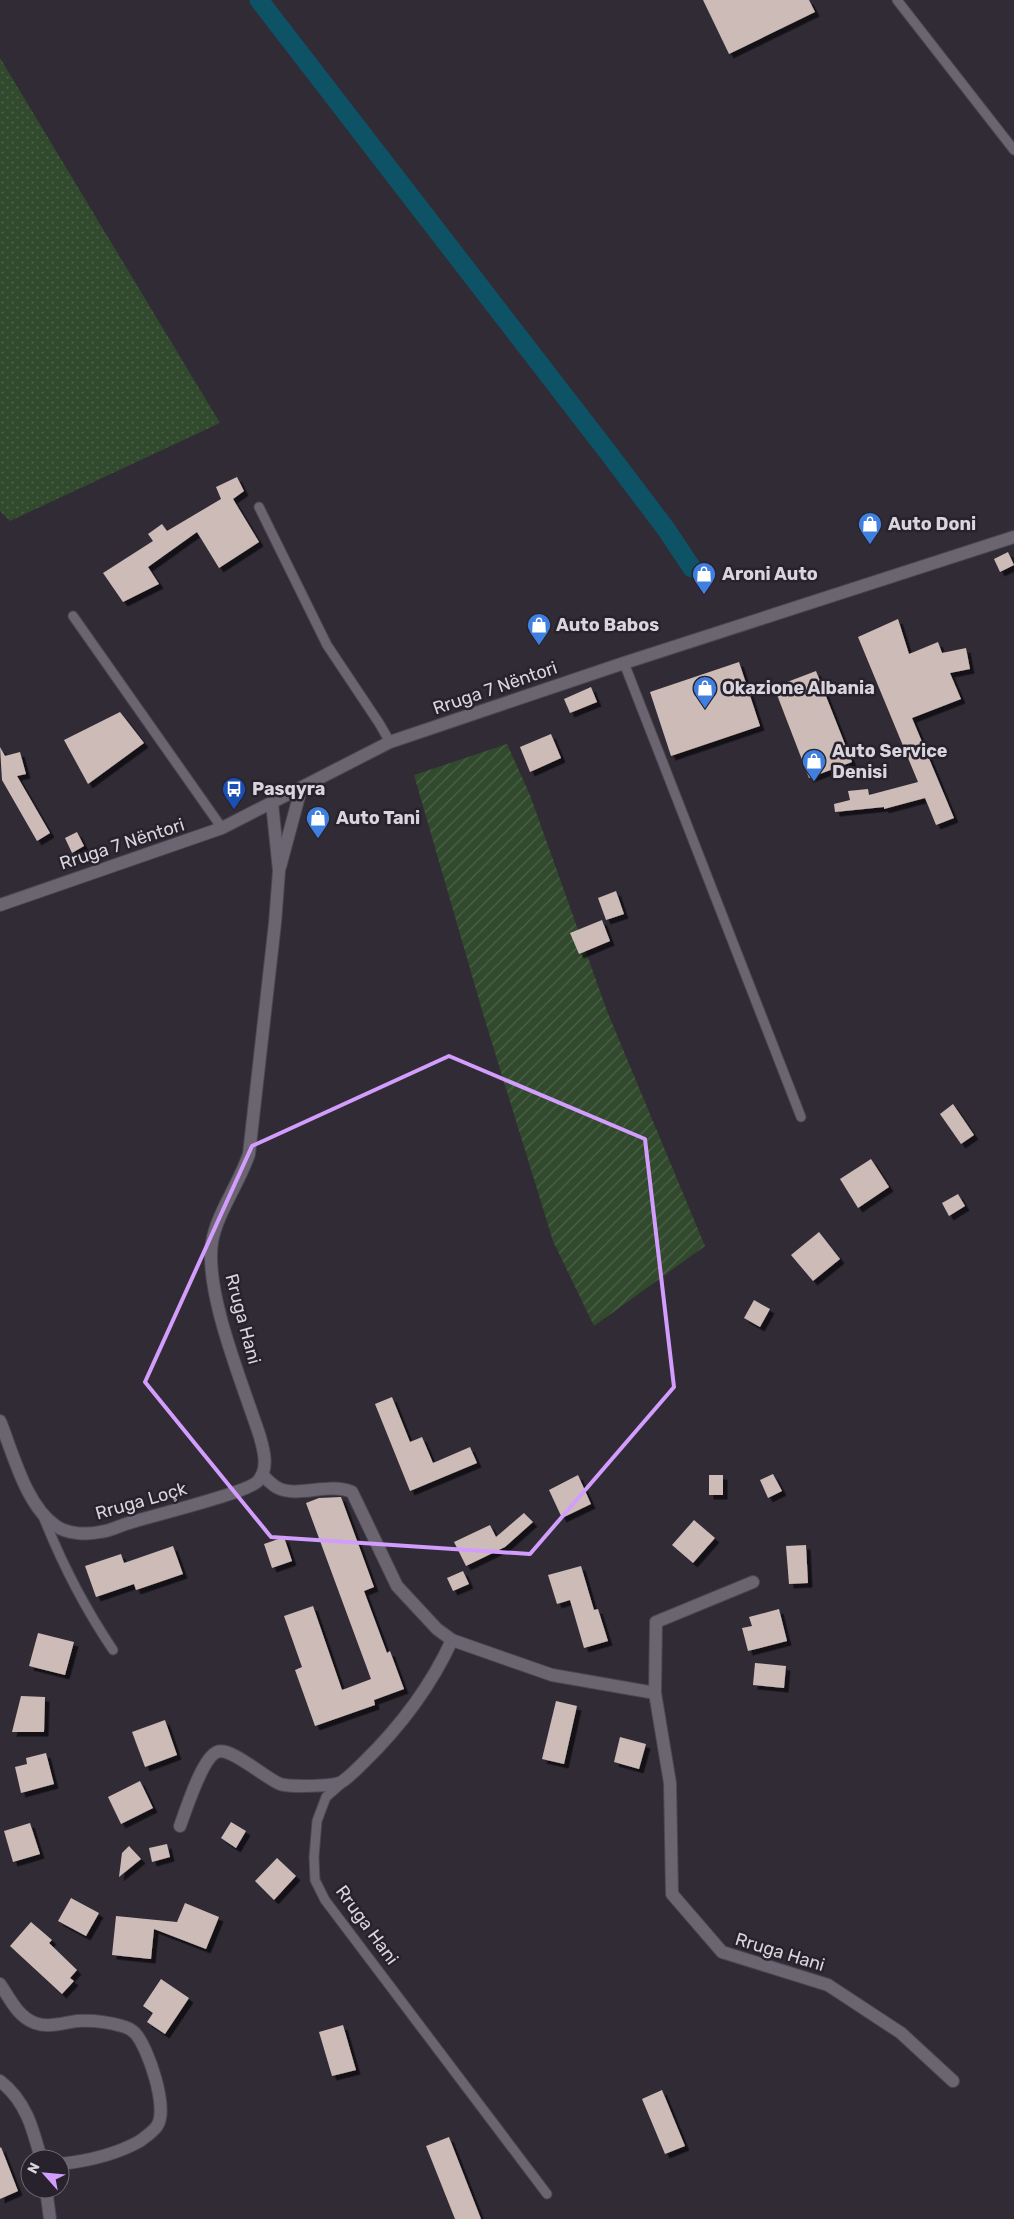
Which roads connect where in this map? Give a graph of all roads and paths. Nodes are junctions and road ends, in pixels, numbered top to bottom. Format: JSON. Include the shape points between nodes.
{"nodes":[{"id":1,"x":897,"y":0,"type":"edge"},
{"id":2,"x":1014,"y":150,"type":"edge"},
{"id":3,"x":259,"y":507,"type":"dead end"},
{"id":4,"x":1014,"y":537,"type":"edge"},
{"id":5,"x":73,"y":616,"type":"dead end"},
{"id":6,"x":624,"y":663,"type":"junction"},
{"id":7,"x":390,"y":742,"type":"junction"},
{"id":8,"x":301,"y":789,"type":"junction"},
{"id":9,"x":272,"y":803,"type":"junction"},
{"id":10,"x":222,"y":828,"type":"junction"},
{"id":11,"x":279,"y":871,"type":"junction"},
{"id":12,"x":0,"y":905,"type":"edge"},
{"id":13,"x":801,"y":1117,"type":"dead end"},
{"id":14,"x":0,"y":1420,"type":"edge"},
{"id":15,"x":262,"y":1475,"type":"junction"},
{"id":16,"x":42,"y":1515,"type":"junction"},
{"id":17,"x":753,"y":1582,"type":"dead end"},
{"id":18,"x":452,"y":1640,"type":"junction"},
{"id":19,"x":113,"y":1650,"type":"dead end"},
{"id":20,"x":655,"y":1694,"type":"junction"},
{"id":21,"x":342,"y":1782,"type":"junction"},
{"id":22,"x":180,"y":1826,"type":"dead end"},
{"id":23,"x":0,"y":1984,"type":"edge"},
{"id":24,"x":0,"y":2080,"type":"edge"},
{"id":25,"x":953,"y":2081,"type":"dead end"},
{"id":26,"x":39,"y":2149,"type":"edge"},
{"id":27,"x":70,"y":2163,"type":"edge"},
{"id":28,"x":547,"y":2194,"type":"dead end"},
{"id":29,"x":47,"y":2199,"type":"edge"},
{"id":30,"x":50,"y":2219,"type":"edge"}],
"edges":[{"from":1,"to":2,"type":"lane"},
{"from":3,"to":7,"type":"lane","via":[[327,645]]},
{"from":4,"to":6,"type":"street","name":"Rruga 7 Nëntori"},
{"from":5,"to":10,"type":"lane"},
{"from":6,"to":7,"type":"street","name":"Rruga 7 Nëntori"},
{"from":6,"to":13,"type":"lane"},
{"from":7,"to":8,"type":"street","name":"Rruga 7 Nëntori"},
{"from":8,"to":9,"type":"street","name":"Rruga 7 Nëntori"},
{"from":8,"to":11,"type":"street","name":"Rruga Hani"},
{"from":9,"to":10,"type":"street","name":"Rruga 7 Nëntori"},
{"from":9,"to":11,"type":"street","name":"Rruga Hani"},
{"from":10,"to":12,"type":"street","name":"Rruga 7 Nëntori"},
{"from":11,"to":15,"type":"street","name":"Rruga Hani","via":[[248,1154],[243,1173],[220,1218],[210,1258],[216,1297],[265,1457]]},
{"from":14,"to":16,"type":"street","name":"Rruga Loçk","via":[[31,1498]]},
{"from":15,"to":16,"type":"street","name":"Rruga Loçk","via":[[250,1486],[100,1532],[78,1533],[57,1527]]},
{"from":15,"to":18,"type":"street","via":[[278,1488],[342,1488],[352,1492],[397,1586],[431,1623]]},
{"from":16,"to":19,"type":"lane","via":[[60,1561],[86,1610]]},
{"from":17,"to":20,"type":"street","name":"Rruga Hani","via":[[656,1622]]},
{"from":18,"to":20,"type":"street","via":[[552,1674]]},
{"from":18,"to":21,"type":"street","name":"Rruga Hani","via":[[412,1708],[382,1745]]},
{"from":20,"to":25,"type":"street","name":"Rruga Hani","via":[[670,1782],[672,1894],[722,1952],[828,1985],[901,2033]]},
{"from":21,"to":22,"type":"street","via":[[289,1787],[222,1750],[215,1752],[204,1768]]},
{"from":21,"to":28,"type":"lane","name":"Rruga Hani","via":[[326,1797],[316,1821],[315,1880],[325,1900]]},
{"from":23,"to":27,"type":"street","via":[[23,2017],[37,2024],[78,2021],[122,2026],[134,2032],[150,2060],[161,2108],[158,2125],[126,2148]]},
{"from":24,"to":26,"type":"street","via":[[12,2090],[28,2114]]},
{"from":29,"to":30,"type":"street"}]}
